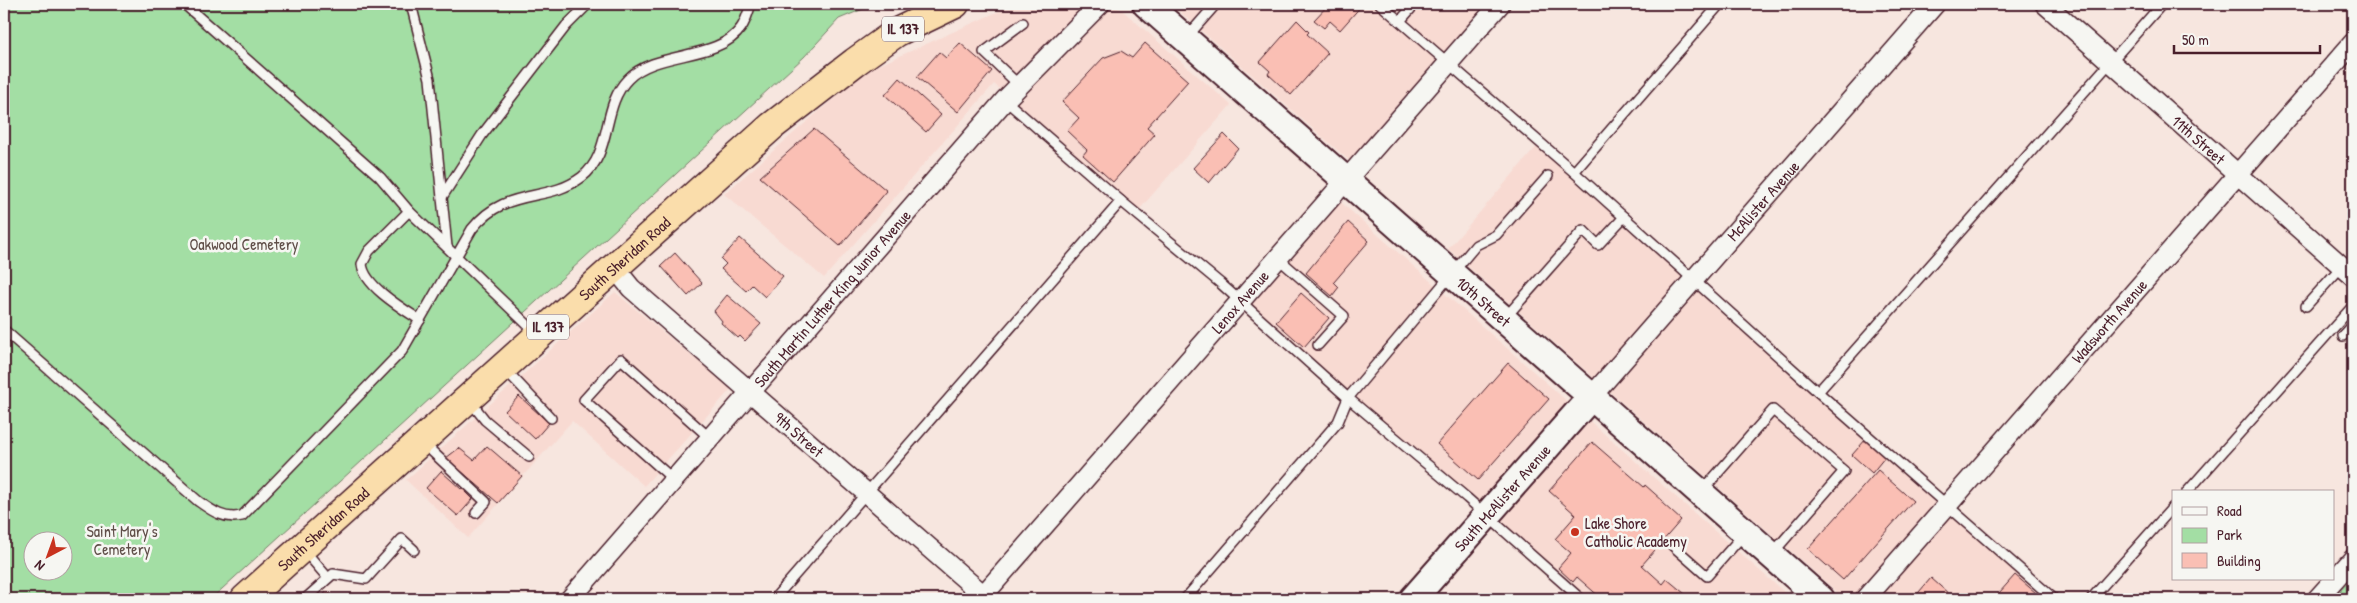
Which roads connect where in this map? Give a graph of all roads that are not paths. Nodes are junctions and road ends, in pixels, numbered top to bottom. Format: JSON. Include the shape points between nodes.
{"nodes":[{"id":1,"x":184,"y":4,"type":"edge"},
{"id":2,"x":411,"y":4,"type":"edge"},
{"id":3,"x":588,"y":4,"type":"edge"},
{"id":4,"x":751,"y":4,"type":"edge"},
{"id":5,"x":955,"y":4,"type":"edge"},
{"id":6,"x":1100,"y":4,"type":"edge"},
{"id":7,"x":1146,"y":4,"type":"edge"},
{"id":8,"x":1216,"y":4,"type":"edge"},
{"id":9,"x":1380,"y":4,"type":"edge"},
{"id":10,"x":1415,"y":4,"type":"edge"},
{"id":11,"x":1500,"y":4,"type":"edge"},
{"id":12,"x":1720,"y":4,"type":"edge"},
{"id":13,"x":1935,"y":4,"type":"edge"},
{"id":14,"x":2045,"y":4,"type":"edge"},
{"id":15,"x":2162,"y":4,"type":"edge"},
{"id":16,"x":1400,"y":22,"type":"junction"},
{"id":17,"x":1024,"y":23,"type":"dead end"},
{"id":18,"x":1185,"y":39,"type":"junction"},
{"id":19,"x":2353,"y":42,"type":"edge"},
{"id":20,"x":2111,"y":62,"type":"junction"},
{"id":21,"x":1448,"y":63,"type":"junction"},
{"id":22,"x":1020,"y":86,"type":"junction"},
{"id":23,"x":1006,"y":100,"type":"junction"},
{"id":24,"x":1574,"y":172,"type":"junction"},
{"id":25,"x":2238,"y":174,"type":"junction"},
{"id":26,"x":1548,"y":176,"type":"dead end"},
{"id":27,"x":1346,"y":182,"type":"junction"},
{"id":28,"x":442,"y":197,"type":"junction"},
{"id":29,"x":1121,"y":201,"type":"junction"},
{"id":30,"x":409,"y":210,"type":"junction"},
{"id":31,"x":1624,"y":217,"type":"junction"},
{"id":32,"x":447,"y":247,"type":"junction"},
{"id":33,"x":457,"y":257,"type":"junction"},
{"id":34,"x":1279,"y":259,"type":"junction"},
{"id":35,"x":614,"y":267,"type":"junction"},
{"id":36,"x":2347,"y":271,"type":"edge"},
{"id":37,"x":1452,"y":275,"type":"junction"},
{"id":38,"x":1694,"y":279,"type":"junction"},
{"id":39,"x":1241,"y":302,"type":"junction"},
{"id":40,"x":2306,"y":306,"type":"dead end"},
{"id":41,"x":2353,"y":306,"type":"edge"},
{"id":42,"x":420,"y":320,"type":"junction"},
{"id":43,"x":1503,"y":320,"type":"junction"},
{"id":44,"x":2353,"y":324,"type":"edge"},
{"id":45,"x":4,"y":330,"type":"edge"},
{"id":46,"x":538,"y":336,"type":"junction"},
{"id":47,"x":2343,"y":336,"type":"dead end"},
{"id":48,"x":1318,"y":345,"type":"dead end"},
{"id":49,"x":504,"y":367,"type":"junction"},
{"id":50,"x":750,"y":392,"type":"junction"},
{"id":51,"x":1818,"y":392,"type":"junction"},
{"id":52,"x":1591,"y":397,"type":"junction"},
{"id":53,"x":468,"y":398,"type":"junction"},
{"id":54,"x":1348,"y":398,"type":"junction"},
{"id":55,"x":551,"y":418,"type":"dead end"},
{"id":56,"x":710,"y":438,"type":"junction"},
{"id":57,"x":421,"y":441,"type":"junction"},
{"id":58,"x":529,"y":457,"type":"dead end"},
{"id":59,"x":674,"y":480,"type":"junction"},
{"id":60,"x":2189,"y":490,"type":"edge"},
{"id":61,"x":1700,"y":493,"type":"junction"},
{"id":62,"x":867,"y":494,"type":"junction"},
{"id":63,"x":1948,"y":505,"type":"junction"},
{"id":64,"x":2172,"y":508,"type":"edge"},
{"id":65,"x":476,"y":513,"type":"dead end"},
{"id":66,"x":1486,"y":515,"type":"junction"},
{"id":67,"x":1745,"y":533,"type":"junction"},
{"id":68,"x":1673,"y":546,"type":"dead end"},
{"id":69,"x":302,"y":548,"type":"junction"},
{"id":70,"x":414,"y":550,"type":"dead end"},
{"id":71,"x":1771,"y":556,"type":"junction"},
{"id":72,"x":2353,"y":559,"type":"edge"},
{"id":73,"x":328,"y":578,"type":"junction"},
{"id":74,"x":984,"y":598,"type":"edge"},
{"id":75,"x":245,"y":599,"type":"edge"},
{"id":76,"x":304,"y":599,"type":"edge"},
{"id":77,"x":570,"y":599,"type":"edge"},
{"id":78,"x":774,"y":599,"type":"edge"},
{"id":79,"x":1185,"y":599,"type":"edge"},
{"id":80,"x":1413,"y":599,"type":"edge"},
{"id":81,"x":1581,"y":599,"type":"edge"},
{"id":82,"x":1821,"y":599,"type":"edge"},
{"id":83,"x":1865,"y":599,"type":"edge"},
{"id":84,"x":2054,"y":599,"type":"edge"},
{"id":85,"x":2091,"y":599,"type":"edge"},
{"id":86,"x":2317,"y":599,"type":"edge"}],
"edges":[{"from":1,"to":30,"type":"lane","via":[[369,167]]},
{"from":2,"to":28,"type":"lane","via":[[430,79]]},
{"from":3,"to":28,"type":"lane","via":[[566,26],[482,135]]},
{"from":4,"to":33,"type":"lane","via":[[741,28],[724,42],[656,63],[629,78],[614,100],[600,155],[584,175],[573,184],[522,197],[491,210],[472,229]]},
{"from":5,"to":35,"type":"highway","name":"South Sheridan Road","number":"IL 137","via":[[897,32],[772,126]]},
{"from":6,"to":22,"type":"street","name":"South Martin Luther King Junior Avenue"},
{"from":7,"to":18,"type":"street","name":"10th Street"},
{"from":8,"to":18,"type":"lane"},
{"from":9,"to":16,"type":"lane"},
{"from":10,"to":16,"type":"lane"},
{"from":11,"to":21,"type":"street","name":"Lenox Avenue"},
{"from":12,"to":24,"type":"lane"},
{"from":13,"to":38,"type":"street","name":"McAlister Avenue"},
{"from":14,"to":20,"type":"street","name":"11th Street"},
{"from":15,"to":20,"type":"lane"},
{"from":16,"to":21,"type":"lane"},
{"from":17,"to":22,"type":"lane","via":[[984,52]]},
{"from":18,"to":27,"type":"street","name":"10th Street"},
{"from":19,"to":25,"type":"street","name":"Wadsworth Avenue"},
{"from":20,"to":25,"type":"street","name":"11th Street"},
{"from":20,"to":51,"type":"lane"},
{"from":21,"to":24,"type":"lane"},
{"from":21,"to":27,"type":"street","name":"Lenox Avenue"},
{"from":22,"to":23,"type":"street","name":"South Martin Luther King Junior Avenue"},
{"from":23,"to":29,"type":"lane"},
{"from":23,"to":50,"type":"street","name":"South Martin Luther King Junior Avenue"},
{"from":24,"to":31,"type":"lane"},
{"from":25,"to":36,"type":"street","name":"11th Street"},
{"from":25,"to":63,"type":"street","name":"Wadsworth Avenue"},
{"from":26,"to":37,"type":"lane","via":[[1496,235],[1476,245]]},
{"from":27,"to":34,"type":"street","name":"Lenox Avenue"},
{"from":27,"to":37,"type":"street","name":"10th Street"},
{"from":28,"to":32,"type":"lane"},
{"from":29,"to":39,"type":"lane"},
{"from":29,"to":62,"type":"lane"},
{"from":30,"to":32,"type":"lane"},
{"from":30,"to":42,"type":"lane","via":[[370,251],[362,264],[367,278],[398,306]]},
{"from":31,"to":38,"type":"lane"},
{"from":31,"to":43,"type":"lane","via":[[1598,245],[1584,230]]},
{"from":32,"to":33,"type":"lane"},
{"from":33,"to":42,"type":"lane"},
{"from":33,"to":46,"type":"lane"},
{"from":34,"to":39,"type":"street","name":"Lenox Avenue"},
{"from":34,"to":48,"type":"lane","via":[[1344,316]]},
{"from":35,"to":46,"type":"highway","name":"South Sheridan Road","number":"IL 137"},
{"from":35,"to":50,"type":"street","name":"9th Street","via":[[630,288]]},
{"from":36,"to":40,"type":"lane"},
{"from":37,"to":43,"type":"street","name":"10th Street"},
{"from":37,"to":54,"type":"lane"},
{"from":38,"to":51,"type":"lane"},
{"from":38,"to":52,"type":"street","name":"McAlister Avenue"},
{"from":39,"to":54,"type":"lane"},
{"from":39,"to":74,"type":"street","name":"Lenox Avenue"},
{"from":41,"to":60,"type":"lane"},
{"from":42,"to":45,"type":"lane","via":[[394,362],[250,510],[234,518],[212,512],[198,501]]},
{"from":43,"to":52,"type":"street","name":"10th Street"},
{"from":44,"to":47,"type":"lane"},
{"from":46,"to":49,"type":"highway","name":"South Sheridan Road","number":"IL 137"},
{"from":49,"to":53,"type":"highway","name":"South Sheridan Road","number":"IL 137"},
{"from":49,"to":55,"type":"lane"},
{"from":50,"to":56,"type":"street","name":"South Martin Luther King Junior Avenue"},
{"from":50,"to":62,"type":"street","name":"9th Street"},
{"from":51,"to":63,"type":"lane"},
{"from":52,"to":61,"type":"street","name":"10th Street"},
{"from":52,"to":66,"type":"street","name":"South McAlister Avenue"},
{"from":53,"to":57,"type":"highway","name":"South Sheridan Road","number":"IL 137"},
{"from":53,"to":58,"type":"lane","via":[[484,420]]},
{"from":54,"to":66,"type":"lane"},
{"from":54,"to":79,"type":"lane","via":[[1338,422]]},
{"from":56,"to":59,"type":"street","name":"South Martin Luther King Junior Avenue"},
{"from":56,"to":59,"type":"lane","via":[[621,359],[584,400]]},
{"from":57,"to":65,"type":"lane","via":[[486,502]]},
{"from":57,"to":69,"type":"highway","name":"South Sheridan Road","number":"IL 137"},
{"from":59,"to":77,"type":"street","name":"South Martin Luther King Junior Avenue"},
{"from":61,"to":67,"type":"street","name":"10th Street"},
{"from":61,"to":71,"type":"lane","via":[[1773,410],[1844,471]]},
{"from":62,"to":74,"type":"street","name":"9th Street"},
{"from":62,"to":78,"type":"lane"},
{"from":63,"to":83,"type":"street","name":"Wadsworth Avenue"},
{"from":63,"to":84,"type":"lane"},
{"from":64,"to":85,"type":"lane"},
{"from":66,"to":80,"type":"street","name":"South McAlister Avenue"},
{"from":66,"to":81,"type":"lane"},
{"from":67,"to":68,"type":"lane","via":[[1707,576]]},
{"from":67,"to":71,"type":"street","name":"10th Street"},
{"from":69,"to":73,"type":"lane"},
{"from":69,"to":75,"type":"highway","name":"South Sheridan Road","number":"IL 137"},
{"from":70,"to":73,"type":"lane","via":[[402,539],[366,579],[333,574]]},
{"from":71,"to":82,"type":"street","name":"10th Street"},
{"from":72,"to":86,"type":"street"},
{"from":73,"to":76,"type":"lane"}]}
